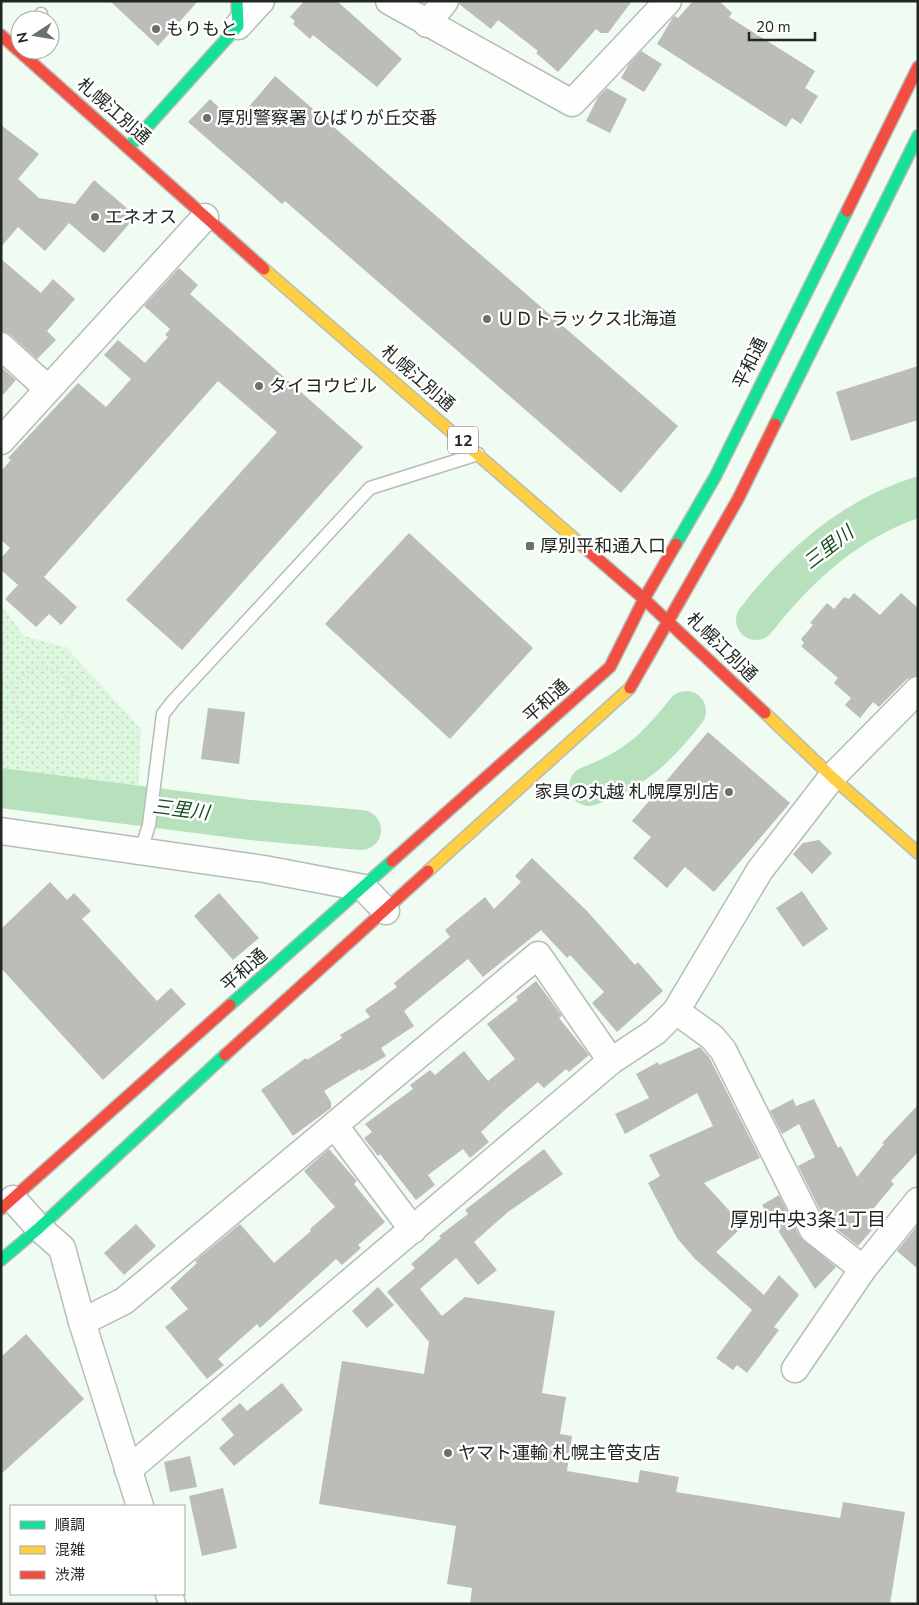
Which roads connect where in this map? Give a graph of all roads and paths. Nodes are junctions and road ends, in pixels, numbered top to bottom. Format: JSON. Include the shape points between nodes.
{"nodes":[{"id":1,"x":261,"y":1,"type":"edge"},
{"id":2,"x":389,"y":1,"type":"edge"},
{"id":3,"x":445,"y":1,"type":"edge"},
{"id":4,"x":661,"y":3,"type":"edge"},
{"id":5,"x":237,"y":14,"type":"edge"},
{"id":6,"x":427,"y":24,"type":"junction"},
{"id":7,"x":36,"y":60,"type":"edge"},
{"id":8,"x":918,"y":67,"type":"edge"},
{"id":9,"x":885,"y":132,"type":"junction"},
{"id":10,"x":916,"y":145,"type":"edge"},
{"id":11,"x":129,"y":147,"type":"junction"},
{"id":12,"x":206,"y":217,"type":"junction"},
{"id":13,"x":1,"y":346,"type":"edge"},
{"id":14,"x":48,"y":389,"type":"junction"},
{"id":15,"x":1,"y":441,"type":"edge"},
{"id":16,"x":479,"y":454,"type":"junction"},
{"id":17,"x":644,"y":599,"type":"junction"},
{"id":18,"x":668,"y":620,"type":"junction"},
{"id":19,"x":1,"y":684,"type":"edge"},
{"id":20,"x":15,"y":688,"type":"junction"},
{"id":21,"x":918,"y":690,"type":"edge"},
{"id":22,"x":17,"y":711,"type":"junction"},
{"id":23,"x":1,"y":713,"type":"edge"},
{"id":24,"x":832,"y":777,"type":"junction"},
{"id":25,"x":1,"y":831,"type":"edge"},
{"id":26,"x":141,"y":850,"type":"junction"},
{"id":27,"x":918,"y":853,"type":"edge"},
{"id":28,"x":364,"y":888,"type":"junction"},
{"id":29,"x":386,"y":911,"type":"junction"},
{"id":30,"x":676,"y":1010,"type":"junction"},
{"id":31,"x":611,"y":1062,"type":"junction"},
{"id":32,"x":335,"y":1126,"type":"junction"},
{"id":33,"x":918,"y":1201,"type":"edge"},
{"id":34,"x":7,"y":1204,"type":"edge"},
{"id":35,"x":39,"y":1228,"type":"junction"},
{"id":36,"x":413,"y":1230,"type":"junction"},
{"id":37,"x":1,"y":1260,"type":"edge"},
{"id":38,"x":863,"y":1269,"type":"junction"},
{"id":39,"x":82,"y":1322,"type":"junction"},
{"id":40,"x":795,"y":1369,"type":"dead end"},
{"id":41,"x":128,"y":1470,"type":"junction"},
{"id":42,"x":140,"y":1505,"type":"edge"}],
"edges":[{"from":1,"to":5,"type":"street"},
{"from":2,"to":6,"type":"street"},
{"from":3,"to":6,"type":"street"},
{"from":4,"to":6,"type":"street","via":[[572,103]]},
{"from":5,"to":11,"type":"main road"},
{"from":7,"to":11,"type":"main road","name":"札幌江別通","number":"12"},
{"from":8,"to":9,"type":"main road","name":"平和通"},
{"from":9,"to":10,"type":"street"},
{"from":9,"to":17,"type":"main road","name":"平和通","via":[[714,477]]},
{"from":10,"to":18,"type":"main road","via":[[738,499]]},
{"from":11,"to":12,"type":"main road","name":"札幌江別通","number":"12"},
{"from":12,"to":14,"type":"street"},
{"from":12,"to":16,"type":"main road","name":"札幌江別通","number":"12"},
{"from":13,"to":14,"type":"street"},
{"from":14,"to":15,"type":"street"},
{"from":16,"to":17,"type":"main road","name":"札幌江別通","number":"12"},
{"from":16,"to":26,"type":"lane","via":[[370,488],[163,714],[148,825]]},
{"from":17,"to":18,"type":"main road","name":"札幌江別通","number":"12"},
{"from":17,"to":28,"type":"main road","name":"平和通","via":[[610,667]]},
{"from":18,"to":24,"type":"main road","name":"札幌江別通","number":"12"},
{"from":18,"to":29,"type":"main road","via":[[632,686]]},
{"from":19,"to":20,"type":"path"},
{"from":20,"to":22,"type":"path"},
{"from":20,"to":22,"type":"path","via":[[26,674],[42,668],[59,673],[66,679],[72,695],[68,713],[47,727],[29,723]]},
{"from":21,"to":24,"type":"street"},
{"from":22,"to":23,"type":"path"},
{"from":24,"to":27,"type":"main road","name":"札幌江別通","number":"12"},
{"from":24,"to":30,"type":"street","via":[[760,870]]},
{"from":25,"to":26,"type":"street"},
{"from":26,"to":28,"type":"street"},
{"from":28,"to":29,"type":"street"},
{"from":28,"to":34,"type":"main road","name":"平和通"},
{"from":29,"to":35,"type":"main road"},
{"from":30,"to":31,"type":"street","via":[[655,1032]]},
{"from":30,"to":38,"type":"street","via":[[712,1037],[723,1050],[813,1230]]},
{"from":31,"to":32,"type":"street","via":[[538,955]]},
{"from":31,"to":36,"type":"street"},
{"from":32,"to":36,"type":"street"},
{"from":32,"to":39,"type":"street","via":[[124,1301]]},
{"from":33,"to":38,"type":"street"},
{"from":34,"to":35,"type":"street"},
{"from":35,"to":37,"type":"main road"},
{"from":35,"to":39,"type":"street","via":[[62,1248]]},
{"from":36,"to":41,"type":"street"},
{"from":38,"to":40,"type":"street"},
{"from":39,"to":41,"type":"street"},
{"from":41,"to":42,"type":"street"}]}
